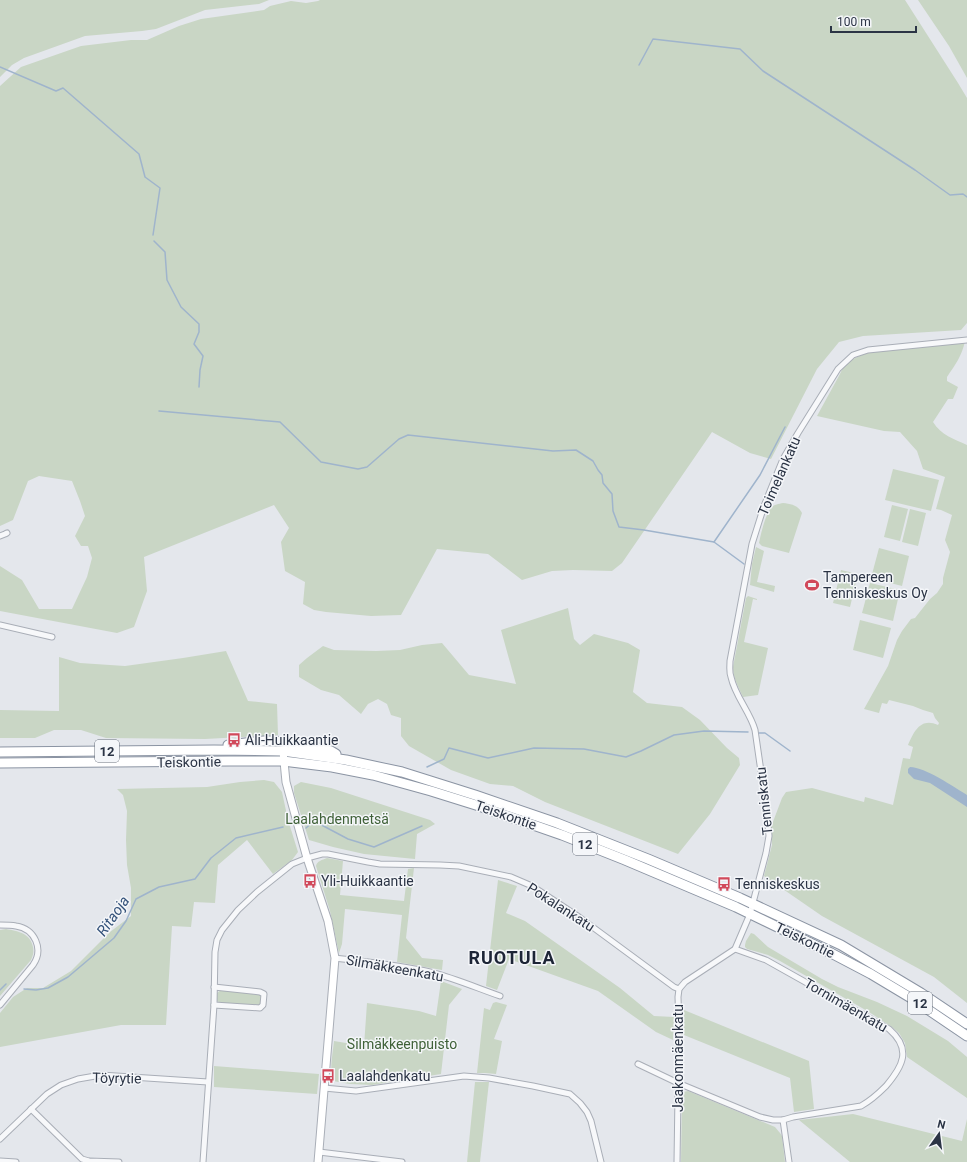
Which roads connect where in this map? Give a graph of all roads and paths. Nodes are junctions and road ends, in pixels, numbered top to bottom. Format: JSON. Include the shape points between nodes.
{"nodes":[{"id":1,"x":966,"y":340,"type":"edge"},
{"id":2,"x":7,"y":533,"type":"dead end"},
{"id":3,"x":0,"y":536,"type":"edge"},
{"id":4,"x":0,"y":625,"type":"edge"},
{"id":5,"x":52,"y":637,"type":"dead end"},
{"id":6,"x":753,"y":722,"type":"joint"},
{"id":7,"x":214,"y":750,"type":"junction"},
{"id":8,"x":283,"y":751,"type":"junction"},
{"id":9,"x":0,"y":752,"type":"edge"},
{"id":10,"x":346,"y":760,"type":"junction"},
{"id":11,"x":283,"y":762,"type":"junction"},
{"id":12,"x":0,"y":763,"type":"edge"},
{"id":13,"x":307,"y":858,"type":"junction"},
{"id":14,"x":753,"y":904,"type":"junction"},
{"id":15,"x":750,"y":914,"type":"junction"},
{"id":16,"x":0,"y":925,"type":"edge"},
{"id":17,"x":736,"y":949,"type":"junction"},
{"id":18,"x":336,"y":958,"type":"junction"},
{"id":19,"x":214,"y":987,"type":"junction"},
{"id":20,"x":679,"y":989,"type":"junction"},
{"id":21,"x":500,"y":996,"type":"dead end"},
{"id":22,"x":0,"y":1004,"type":"edge"},
{"id":23,"x":214,"y":1005,"type":"junction"},
{"id":24,"x":967,"y":1024,"type":"edge"},
{"id":25,"x":967,"y":1036,"type":"edge"},
{"id":26,"x":638,"y":1064,"type":"dead end"},
{"id":27,"x":208,"y":1082,"type":"junction"},
{"id":28,"x":678,"y":1083,"type":"junction"},
{"id":29,"x":324,"y":1088,"type":"junction"},
{"id":30,"x":31,"y":1109,"type":"junction"},
{"id":31,"x":783,"y":1120,"type":"junction"},
{"id":32,"x":0,"y":1140,"type":"edge"},
{"id":33,"x":319,"y":1152,"type":"junction"},
{"id":34,"x":0,"y":1161,"type":"edge"},
{"id":35,"x":84,"y":1161,"type":"edge"},
{"id":36,"x":16,"y":1162,"type":"edge"},
{"id":37,"x":119,"y":1162,"type":"edge"},
{"id":38,"x":203,"y":1162,"type":"edge"},
{"id":39,"x":318,"y":1162,"type":"edge"},
{"id":40,"x":402,"y":1162,"type":"edge"},
{"id":41,"x":601,"y":1162,"type":"edge"},
{"id":42,"x":677,"y":1162,"type":"edge"},
{"id":43,"x":789,"y":1162,"type":"edge"}],
"edges":[{"from":1,"to":6,"type":"street","name":"Toimelankatu","via":[[868,350],[853,355],[838,369],[783,459],[756,528],[730,661],[731,678]]},
{"from":2,"to":3,"type":"street"},
{"from":4,"to":5,"type":"street"},
{"from":6,"to":14,"type":"street","name":"Tenniskatu","via":[[769,836]]},
{"from":7,"to":8,"type":"highway","name":"Teiskontie","number":"12"},
{"from":7,"to":9,"type":"highway","name":"Teiskontie","number":"12"},
{"from":7,"to":10,"type":"highway","number":"12","via":[[223,746],[275,741],[331,751]]},
{"from":8,"to":10,"type":"highway","name":"Teiskontie","number":"12"},
{"from":8,"to":11,"type":"street"},
{"from":10,"to":14,"type":"highway","name":"Teiskontie","number":"12","via":[[402,772],[557,823]]},
{"from":11,"to":12,"type":"highway","name":"Teiskontie","number":"12"},
{"from":11,"to":13,"type":"street"},
{"from":11,"to":15,"type":"highway","name":"Teiskontie","number":"12","via":[[332,767],[373,776],[479,806],[625,860]]},
{"from":13,"to":18,"type":"street","via":[[328,922]]},
{"from":13,"to":19,"type":"street","via":[[292,864],[258,892],[238,910],[222,930],[215,952]]},
{"from":13,"to":20,"type":"street","name":"Pokalankatu","via":[[328,854],[380,864],[440,864],[511,877],[532,886],[579,917]]},
{"from":14,"to":15,"type":"street"},
{"from":14,"to":24,"type":"highway","name":"Teiskontie","number":"12","via":[[841,946],[921,993]]},
{"from":15,"to":17,"type":"street"},
{"from":15,"to":25,"type":"highway","name":"Teiskontie","number":"12","via":[[871,974]]},
{"from":16,"to":22,"type":"street","via":[[17,926],[29,931],[38,945],[36,961]]},
{"from":17,"to":20,"type":"street","name":"Jaakonmäenkatu"},
{"from":17,"to":31,"type":"street","name":"Tornimäenkatu","via":[[766,960],[889,1029],[902,1045],[901,1064],[896,1074],[866,1104]]},
{"from":18,"to":21,"type":"street","name":"Silmäkkeenkatu","via":[[429,972]]},
{"from":18,"to":29,"type":"street"},
{"from":19,"to":23,"type":"street"},
{"from":19,"to":23,"type":"street","via":[[264,994],[263,1005],[260,1008]]},
{"from":20,"to":28,"type":"street","name":"Jaakonmäenkatu"},
{"from":23,"to":27,"type":"street"},
{"from":26,"to":28,"type":"street"},
{"from":27,"to":30,"type":"street","name":"Töyrytie","via":[[93,1076],[61,1085]]},
{"from":27,"to":38,"type":"street"},
{"from":28,"to":31,"type":"street","name":"Tornimäenkatu","via":[[760,1117]]},
{"from":28,"to":42,"type":"street","name":"Jaakonmäenkatu"},
{"from":29,"to":33,"type":"street"},
{"from":29,"to":41,"type":"street","via":[[356,1091],[464,1076],[489,1078],[570,1094],[580,1103],[591,1121]]},
{"from":30,"to":32,"type":"street","name":"Töyrytie"},
{"from":30,"to":35,"type":"street"},
{"from":31,"to":43,"type":"street"},
{"from":33,"to":39,"type":"street"},
{"from":33,"to":40,"type":"street"},
{"from":34,"to":36,"type":"street"},
{"from":35,"to":37,"type":"street"}]}
